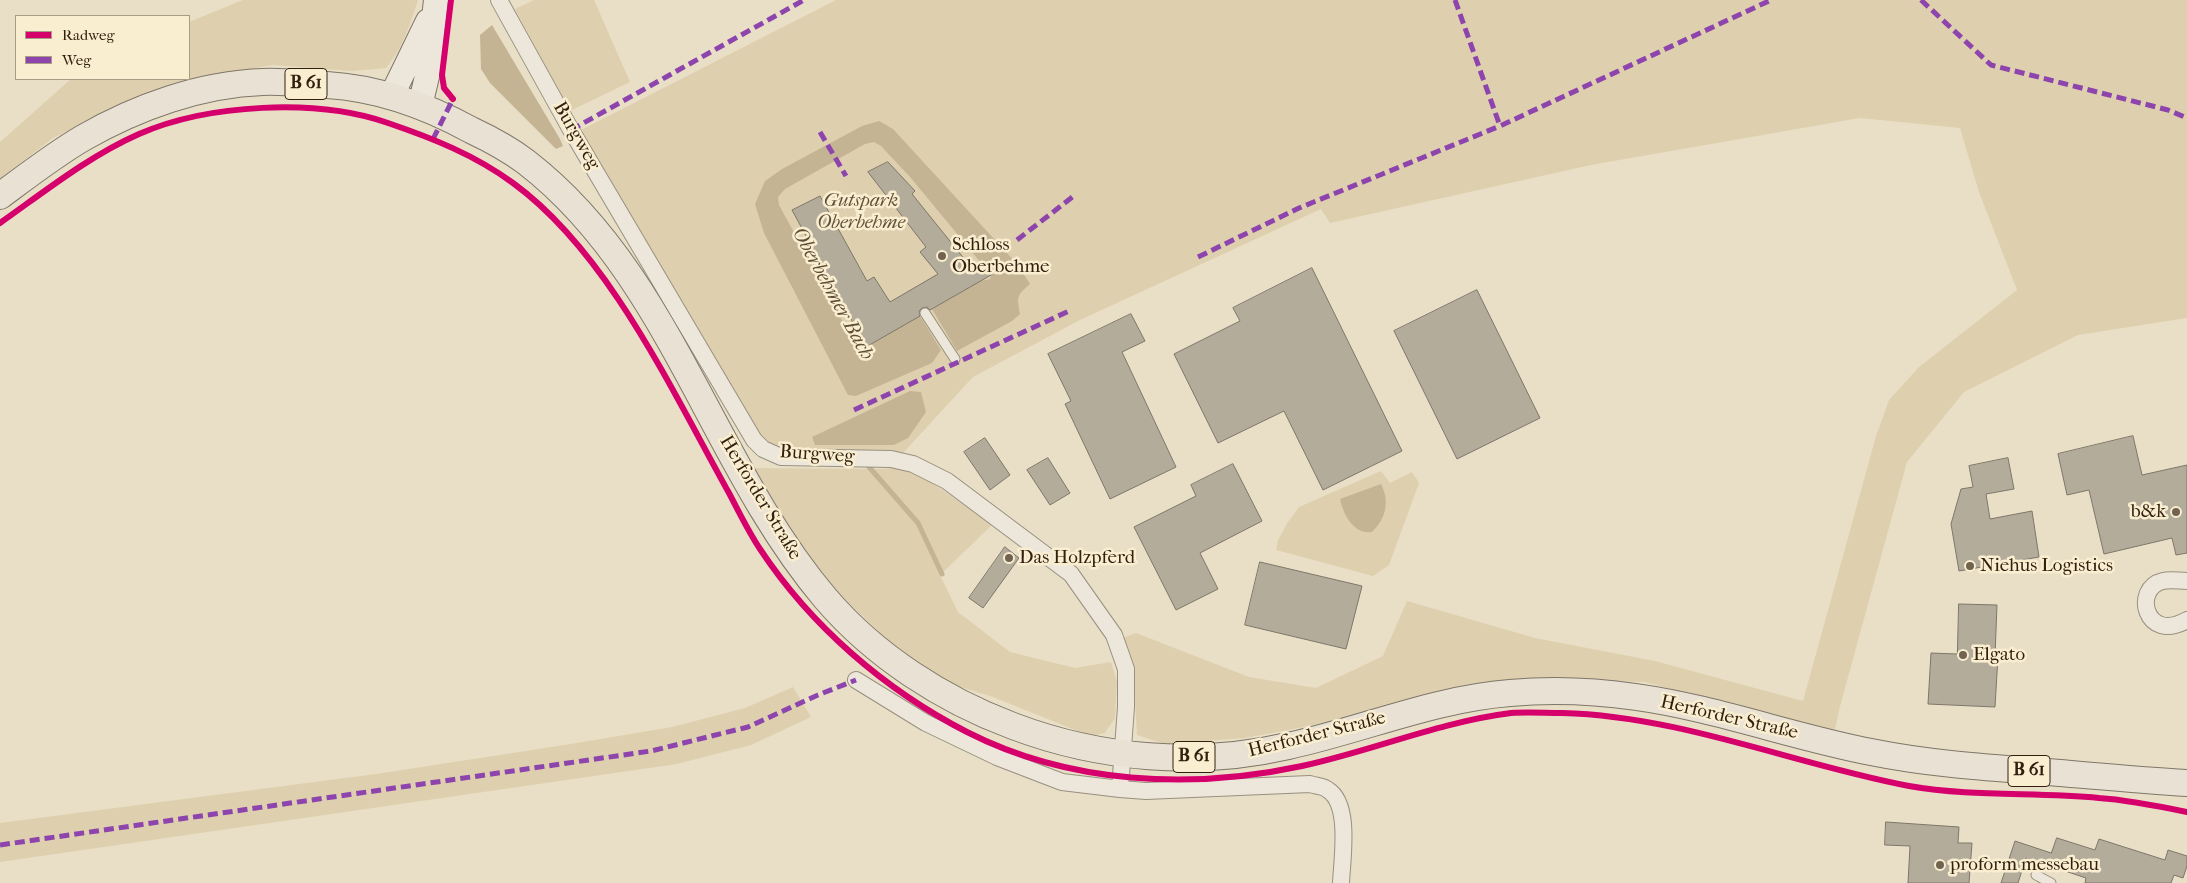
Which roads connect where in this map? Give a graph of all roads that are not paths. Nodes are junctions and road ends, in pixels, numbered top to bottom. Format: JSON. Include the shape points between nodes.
{"nodes":[{"id":1,"x":500,"y":0,"type":"edge"},
{"id":2,"x":436,"y":2,"type":"edge"},
{"id":3,"x":391,"y":96,"type":"junction"},
{"id":4,"x":420,"y":106,"type":"junction"},
{"id":5,"x":0,"y":196,"type":"edge"},
{"id":6,"x":925,"y":313,"type":"dead end"},
{"id":7,"x":954,"y":359,"type":"dead end"},
{"id":8,"x":2187,"y":581,"type":"edge"},
{"id":9,"x":2187,"y":620,"type":"edge"},
{"id":10,"x":856,"y":680,"type":"dead end"},
{"id":11,"x":1122,"y":754,"type":"junction"},
{"id":12,"x":2138,"y":780,"type":"junction"},
{"id":13,"x":2187,"y":783,"type":"edge"},
{"id":14,"x":1120,"y":789,"type":"junction"},
{"id":15,"x":2187,"y":795,"type":"edge"},
{"id":16,"x":2036,"y":876,"type":"dead end"},
{"id":17,"x":1341,"y":883,"type":"edge"},
{"id":18,"x":2051,"y":883,"type":"edge"}],
"edges":[{"from":1,"to":11,"type":"street","name":"Burgweg","via":[[571,130],[754,440],[763,449],[781,457],[891,459],[913,464],[947,481],[1071,574],[1114,635],[1126,669]]},
{"from":2,"to":3,"type":"main road"},
{"from":2,"to":4,"type":"main road","via":[[428,72]]},
{"from":3,"to":4,"type":"main road","name":"Herforder Straße","number":"B 61"},
{"from":3,"to":5,"type":"main road","name":"Herforder Straße","number":"B 61","via":[[302,83],[266,81],[220,86],[161,102],[114,122],[83,138]]},
{"from":4,"to":11,"type":"main road","name":"Herforder Straße","number":"B 61","via":[[453,120],[522,158],[551,183],[612,250],[678,356],[771,523],[826,600],[858,632],[896,663],[968,707],[1050,739]]},
{"from":6,"to":7,"type":"lane"},
{"from":8,"to":9,"type":"street","via":[[2157,583],[2148,594],[2146,607],[2151,619],[2164,626],[2174,626]]},
{"from":10,"to":14,"type":"street","via":[[926,723],[997,757],[1062,782]]},
{"from":11,"to":12,"type":"main road","name":"Herforder Straße","number":"B 61","via":[[1174,758],[1227,756],[1286,747],[1415,711],[1494,694],[1598,692],[1676,705],[1871,752],[1974,766]]},
{"from":11,"to":14,"type":"street","name":"Burgweg"},
{"from":12,"to":13,"type":"main road","name":"Herforder Straße","number":"B 61"},
{"from":12,"to":15,"type":"main road","name":"Herforder Straße","number":"B 61"},
{"from":14,"to":17,"type":"street","via":[[1146,791],[1310,784],[1328,789],[1339,800],[1343,818]]},
{"from":16,"to":18,"type":"lane"}]}
